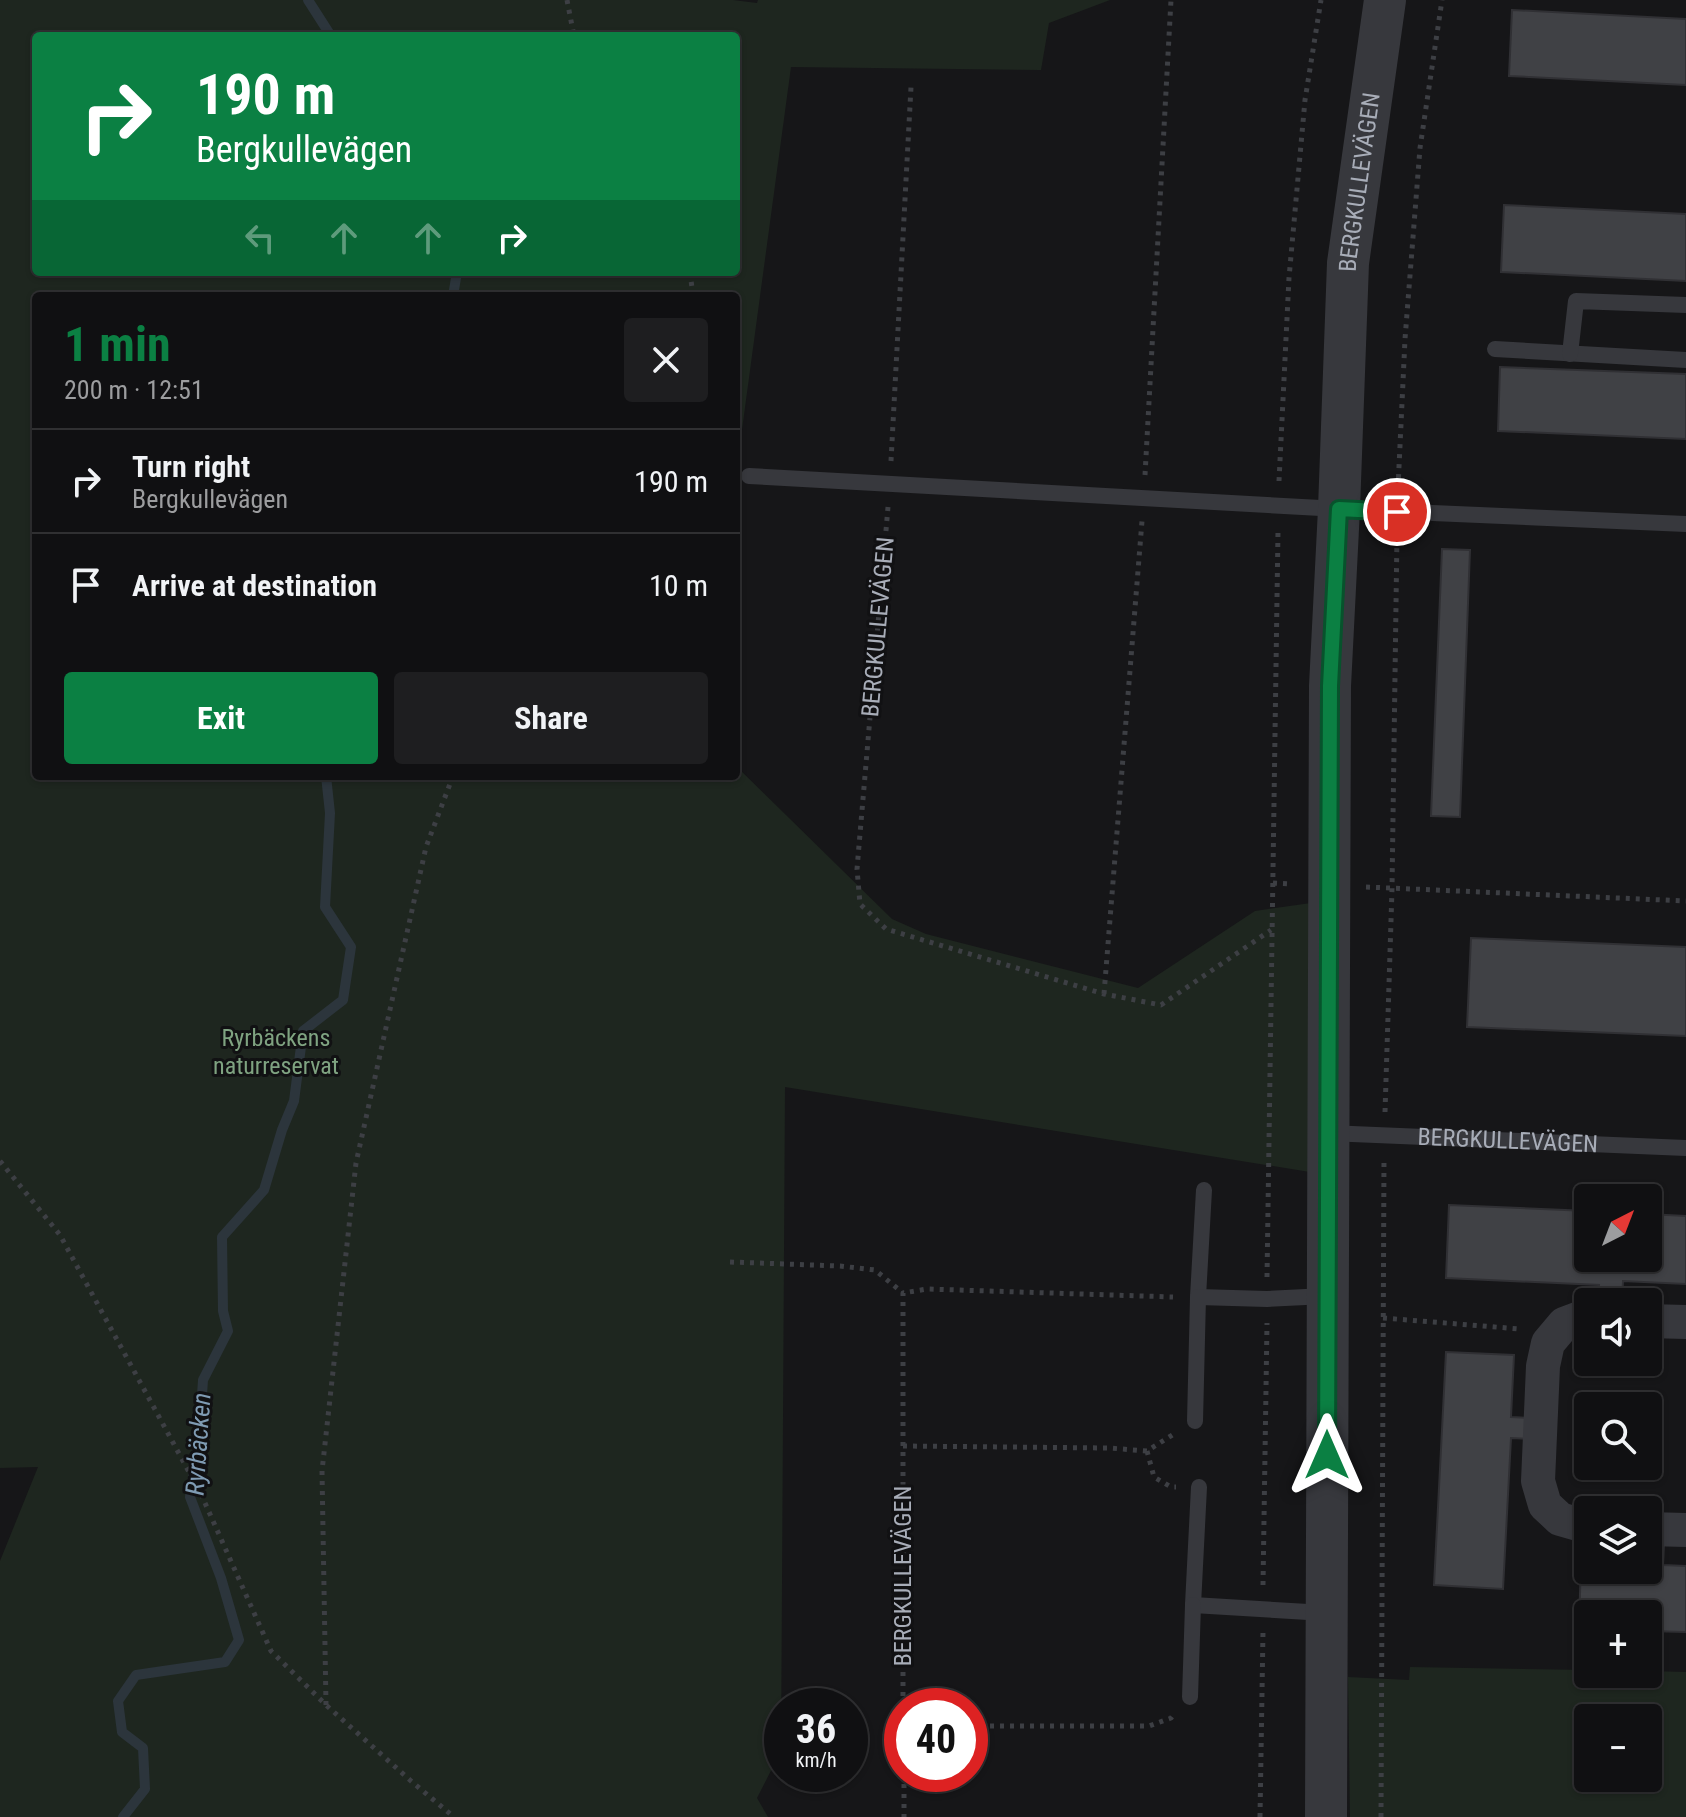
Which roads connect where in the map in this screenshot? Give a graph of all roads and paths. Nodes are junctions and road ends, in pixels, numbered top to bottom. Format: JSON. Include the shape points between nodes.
{"nodes":[{"id":1,"x":567,"y":0,"type":"edge"},
{"id":2,"x":1171,"y":0,"type":"edge"},
{"id":3,"x":1321,"y":0,"type":"edge"},
{"id":4,"x":1385,"y":0,"type":"edge"},
{"id":5,"x":1442,"y":0,"type":"edge"},
{"id":6,"x":574,"y":32,"type":"edge"},
{"id":7,"x":911,"y":87,"type":"dead end"},
{"id":8,"x":1686,"y":305,"type":"edge"},
{"id":9,"x":1495,"y":349,"type":"dead end"},
{"id":10,"x":1570,"y":354,"type":"junction"},
{"id":11,"x":1686,"y":360,"type":"edge"},
{"id":12,"x":749,"y":476,"type":"dead end"},
{"id":13,"x":890,"y":484,"type":"junction"},
{"id":14,"x":1144,"y":498,"type":"junction"},
{"id":15,"x":1278,"y":506,"type":"junction"},
{"id":16,"x":1339,"y":509,"type":"junction"},
{"id":17,"x":1397,"y":512,"type":"junction"},
{"id":18,"x":1686,"y":524,"type":"edge"},
{"id":19,"x":451,"y":780,"type":"edge"},
{"id":20,"x":1273,"y":883,"type":"junction"},
{"id":21,"x":1329,"y":885,"type":"junction"},
{"id":22,"x":1392,"y":889,"type":"junction"},
{"id":23,"x":1686,"y":901,"type":"edge"},
{"id":24,"x":1272,"y":930,"type":"junction"},
{"id":25,"x":1104,"y":994,"type":"junction"},
{"id":26,"x":1328,"y":1133,"type":"junction"},
{"id":27,"x":1384,"y":1135,"type":"junction"},
{"id":28,"x":1686,"y":1148,"type":"edge"},
{"id":29,"x":0,"y":1161,"type":"edge"},
{"id":30,"x":1204,"y":1190,"type":"dead end"},
{"id":31,"x":730,"y":1262,"type":"dead end"},
{"id":32,"x":903,"y":1293,"type":"junction"},
{"id":33,"x":1328,"y":1296,"type":"junction"},
{"id":34,"x":1198,"y":1297,"type":"junction"},
{"id":35,"x":1267,"y":1299,"type":"junction"},
{"id":36,"x":1383,"y":1318,"type":"junction"},
{"id":37,"x":1574,"y":1320,"type":"edge"},
{"id":38,"x":1662,"y":1321,"type":"edge"},
{"id":39,"x":1686,"y":1322,"type":"edge"},
{"id":40,"x":1557,"y":1332,"type":"junction"},
{"id":41,"x":1195,"y":1421,"type":"joint"},
{"id":42,"x":903,"y":1446,"type":"junction"},
{"id":43,"x":1147,"y":1451,"type":"junction"},
{"id":44,"x":1199,"y":1487,"type":"joint"},
{"id":45,"x":1574,"y":1524,"type":"edge"},
{"id":46,"x":1662,"y":1529,"type":"edge"},
{"id":47,"x":1686,"y":1530,"type":"edge"},
{"id":48,"x":1193,"y":1605,"type":"junction"},
{"id":49,"x":1263,"y":1610,"type":"junction"},
{"id":50,"x":1327,"y":1613,"type":"junction"},
{"id":51,"x":903,"y":1688,"type":"edge"},
{"id":52,"x":1190,"y":1697,"type":"joint"},
{"id":53,"x":326,"y":1705,"type":"junction"},
{"id":54,"x":988,"y":1726,"type":"edge"},
{"id":55,"x":904,"y":1792,"type":"edge"},
{"id":56,"x":454,"y":1817,"type":"edge"},
{"id":57,"x":904,"y":1817,"type":"edge"},
{"id":58,"x":1260,"y":1817,"type":"edge"},
{"id":59,"x":1326,"y":1817,"type":"edge"},
{"id":60,"x":1381,"y":1817,"type":"edge"}],
"edges":[{"from":1,"to":6,"type":"path"},
{"from":2,"to":14,"type":"path"},
{"from":3,"to":15,"type":"path","via":[[1305,100],[1289,278]]},
{"from":4,"to":16,"type":"street","name":"BERGKULLEVÄGEN","via":[[1348,263]]},
{"from":5,"to":17,"type":"path","via":[[1420,148]]},
{"from":7,"to":13,"type":"path","name":"BERGKULLEVÄGEN"},
{"from":8,"to":10,"type":"lane","via":[[1576,301]]},
{"from":9,"to":10,"type":"lane"},
{"from":10,"to":11,"type":"lane"},
{"from":12,"to":13,"type":"lane"},
{"from":13,"to":14,"type":"lane"},
{"from":13,"to":25,"type":"path","name":"BERGKULLEVÄGEN","via":[[857,869],[860,904],[886,929]]},
{"from":14,"to":15,"type":"lane"},
{"from":14,"to":25,"type":"path"},
{"from":15,"to":16,"type":"lane"},
{"from":15,"to":20,"type":"path"},
{"from":16,"to":17,"type":"lane"},
{"from":16,"to":21,"type":"street","name":"BERGKULLEVÄGEN","via":[[1330,686]]},
{"from":17,"to":18,"type":"lane"},
{"from":17,"to":22,"type":"path"},
{"from":19,"to":53,"type":"path","via":[[426,847],[356,1163],[322,1471]]},
{"from":20,"to":21,"type":"path"},
{"from":20,"to":24,"type":"path"},
{"from":21,"to":22,"type":"path"},
{"from":21,"to":26,"type":"street","name":"BERGKULLEVÄGEN"},
{"from":22,"to":23,"type":"path"},
{"from":22,"to":27,"type":"path"},
{"from":24,"to":25,"type":"path","name":"BERGKULLEVÄGEN","via":[[1161,1005]]},
{"from":24,"to":35,"type":"path"},
{"from":26,"to":27,"type":"lane","name":"BERGKULLEVÄGEN"},
{"from":26,"to":33,"type":"street","name":"BERGKULLEVÄGEN"},
{"from":27,"to":28,"type":"lane","name":"BERGKULLEVÄGEN"},
{"from":27,"to":36,"type":"path"},
{"from":29,"to":53,"type":"path","via":[[60,1235],[201,1494],[271,1651]]},
{"from":30,"to":34,"type":"lane"},
{"from":31,"to":32,"type":"path","via":[[875,1270]]},
{"from":32,"to":34,"type":"path","via":[[927,1289]]},
{"from":32,"to":42,"type":"path","name":"BERGKULLEVÄGEN"},
{"from":33,"to":35,"type":"lane"},
{"from":33,"to":50,"type":"street","name":"BERGKULLEVÄGEN"},
{"from":34,"to":35,"type":"lane"},
{"from":34,"to":41,"type":"lane"},
{"from":35,"to":49,"type":"path"},
{"from":36,"to":40,"type":"path"},
{"from":36,"to":60,"type":"path"},
{"from":37,"to":40,"type":"street"},
{"from":38,"to":39,"type":"street"},
{"from":40,"to":45,"type":"street","via":[[1548,1343],[1543,1366],[1538,1481],[1545,1505]]},
{"from":41,"to":43,"type":"path"},
{"from":42,"to":43,"type":"path"},
{"from":42,"to":51,"type":"path","name":"BERGKULLEVÄGEN"},
{"from":43,"to":44,"type":"path","via":[[1154,1477],[1171,1487]]},
{"from":44,"to":48,"type":"lane"},
{"from":46,"to":47,"type":"street"},
{"from":48,"to":49,"type":"lane"},
{"from":48,"to":52,"type":"lane"},
{"from":49,"to":50,"type":"lane"},
{"from":49,"to":58,"type":"path"},
{"from":50,"to":59,"type":"street","name":"BERGKULLEVÄGEN"},
{"from":52,"to":54,"type":"path","via":[[1171,1718],[1149,1726]]},
{"from":53,"to":56,"type":"path"},
{"from":55,"to":57,"type":"path"}]}
